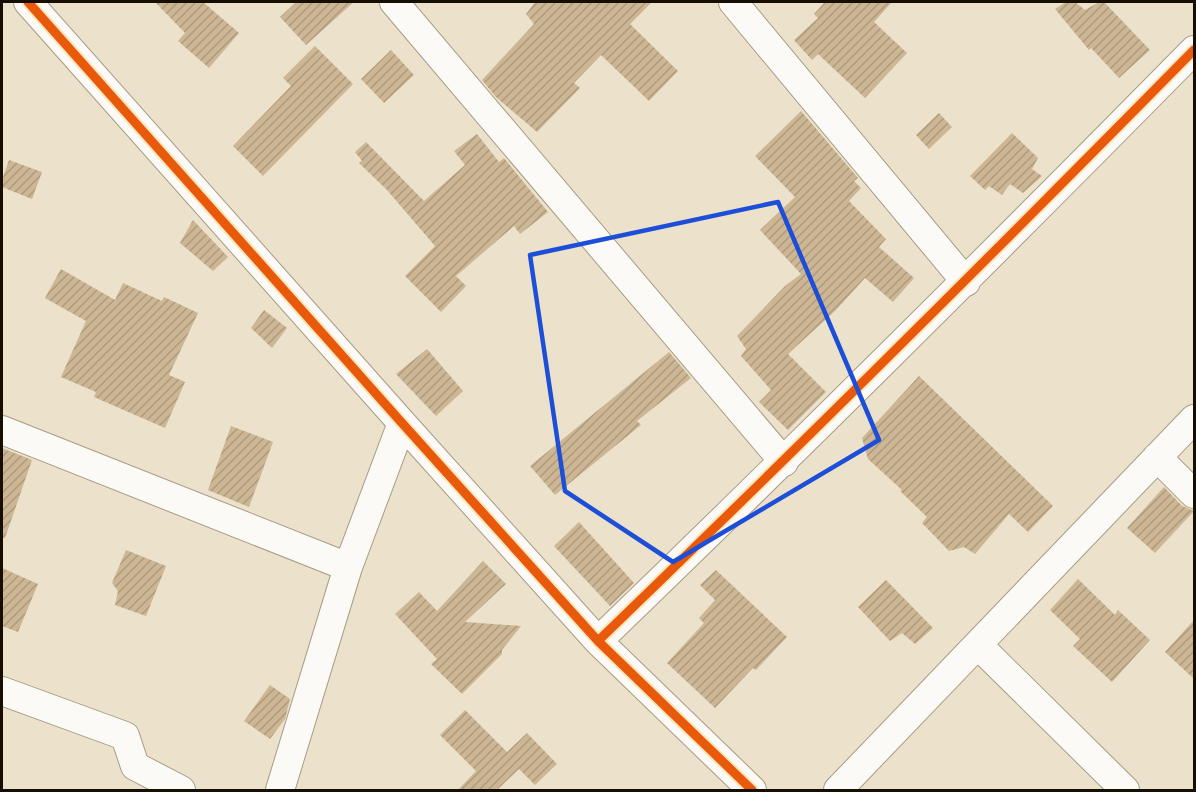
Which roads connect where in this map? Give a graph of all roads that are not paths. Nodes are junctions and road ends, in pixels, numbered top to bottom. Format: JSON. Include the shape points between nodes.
{"nodes":[{"id":1,"x":28,"y":2,"type":"edge"},
{"id":2,"x":394,"y":2,"type":"edge"},
{"id":3,"x":733,"y":2,"type":"edge"},
{"id":4,"x":1194,"y":50,"type":"edge"},
{"id":5,"x":966,"y":282,"type":"junction"},
{"id":6,"x":1194,"y":419,"type":"edge"},
{"id":7,"x":402,"y":423,"type":"junction"},
{"id":8,"x":2,"y":429,"type":"edge"},
{"id":9,"x":1157,"y":457,"type":"junction"},
{"id":10,"x":784,"y":462,"type":"junction"},
{"id":11,"x":1194,"y":494,"type":"edge"},
{"id":12,"x":348,"y":567,"type":"junction"},
{"id":13,"x":598,"y":641,"type":"junction"},
{"id":14,"x":978,"y":645,"type":"junction"},
{"id":15,"x":2,"y":691,"type":"edge"},
{"id":16,"x":181,"y":790,"type":"edge"},
{"id":17,"x":280,"y":790,"type":"edge"},
{"id":18,"x":752,"y":790,"type":"edge"},
{"id":19,"x":838,"y":790,"type":"edge"},
{"id":20,"x":1125,"y":790,"type":"edge"}],
"edges":[{"from":1,"to":7,"type":"street"},
{"from":2,"to":10,"type":"street"},
{"from":3,"to":5,"type":"street"},
{"from":4,"to":5,"type":"street"},
{"from":5,"to":10,"type":"street"},
{"from":6,"to":9,"type":"street"},
{"from":7,"to":12,"type":"street"},
{"from":7,"to":13,"type":"street"},
{"from":8,"to":12,"type":"street"},
{"from":9,"to":11,"type":"street"},
{"from":9,"to":14,"type":"street"},
{"from":10,"to":13,"type":"street"},
{"from":12,"to":17,"type":"street"},
{"from":13,"to":18,"type":"street"},
{"from":14,"to":19,"type":"street"},
{"from":14,"to":20,"type":"street"},
{"from":15,"to":16,"type":"street","via":[[125,736],[135,766]]}]}
